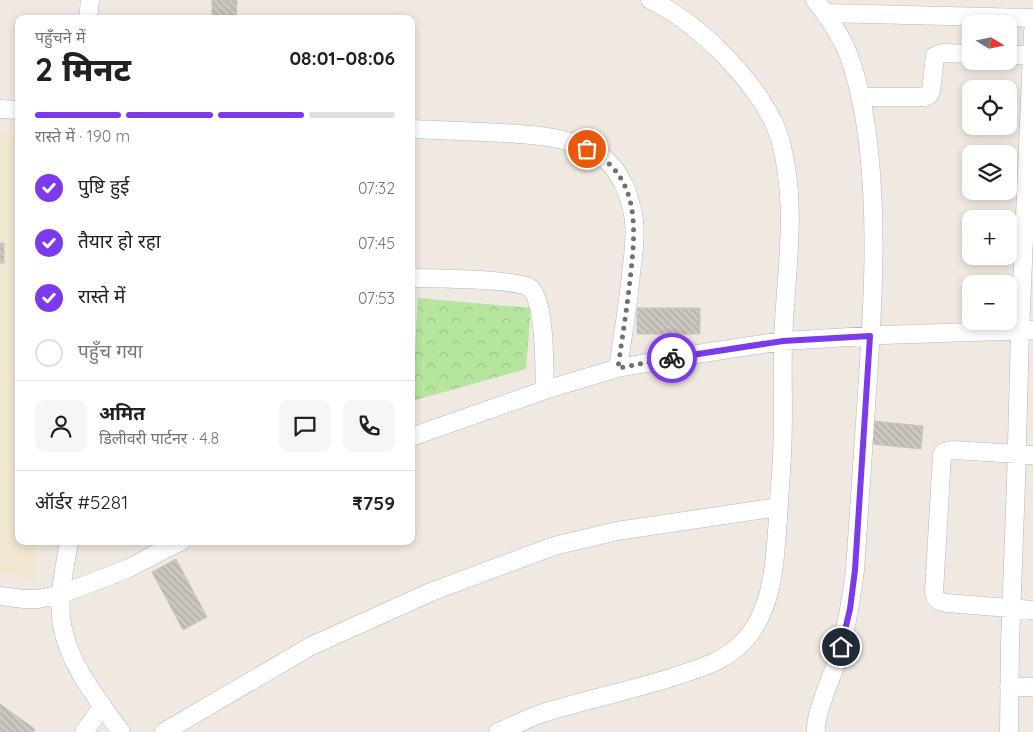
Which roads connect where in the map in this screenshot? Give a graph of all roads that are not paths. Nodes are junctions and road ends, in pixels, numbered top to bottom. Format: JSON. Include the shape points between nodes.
{"nodes":[{"id":1,"x":90,"y":0,"type":"edge"},
{"id":2,"x":650,"y":0,"type":"edge"},
{"id":3,"x":820,"y":7,"type":"edge"},
{"id":4,"x":88,"y":15,"type":"edge"},
{"id":5,"x":1033,"y":18,"type":"edge"},
{"id":6,"x":1033,"y":31,"type":"edge"},
{"id":7,"x":962,"y":54,"type":"edge"},
{"id":8,"x":1018,"y":55,"type":"edge"},
{"id":9,"x":1033,"y":55,"type":"edge"},
{"id":10,"x":860,"y":97,"type":"junction"},
{"id":11,"x":0,"y":109,"type":"edge"},
{"id":12,"x":15,"y":110,"type":"edge"},
{"id":13,"x":415,"y":129,"type":"edge"},
{"id":14,"x":415,"y":278,"type":"edge"},
{"id":15,"x":1027,"y":330,"type":"edge"},
{"id":16,"x":870,"y":336,"type":"junction"},
{"id":17,"x":783,"y":341,"type":"junction"},
{"id":18,"x":618,"y":368,"type":"junction"},
{"id":19,"x":545,"y":390,"type":"junction"},
{"id":20,"x":415,"y":436,"type":"edge"},
{"id":21,"x":1025,"y":454,"type":"edge"},
{"id":22,"x":779,"y":507,"type":"junction"},
{"id":23,"x":68,"y":545,"type":"edge"},
{"id":24,"x":174,"y":545,"type":"edge"},
{"id":25,"x":62,"y":594,"type":"junction"},
{"id":26,"x":0,"y":596,"type":"edge"},
{"id":27,"x":1011,"y":608,"type":"junction"},
{"id":28,"x":1033,"y":610,"type":"edge"},
{"id":29,"x":1009,"y":687,"type":"junction"},
{"id":30,"x":1033,"y":687,"type":"edge"},
{"id":31,"x":103,"y":706,"type":"junction"},
{"id":32,"x":84,"y":732,"type":"edge"},
{"id":33,"x":121,"y":732,"type":"edge"},
{"id":34,"x":164,"y":732,"type":"edge"},
{"id":35,"x":498,"y":732,"type":"edge"},
{"id":36,"x":816,"y":732,"type":"edge"},
{"id":37,"x":1008,"y":732,"type":"edge"}],
"edges":[{"from":1,"to":4,"type":"street"},
{"from":2,"to":17,"type":"street","via":[[665,6],[722,53],[771,114],[780,139],[791,205]]},
{"from":3,"to":5,"type":"street"},
{"from":3,"to":10,"type":"street","via":[[844,44]]},
{"from":6,"to":9,"type":"street"},
{"from":7,"to":10,"type":"street","via":[[935,56],[929,95]]},
{"from":8,"to":9,"type":"street"},
{"from":9,"to":15,"type":"street"},
{"from":10,"to":16,"type":"street","via":[[873,197]]},
{"from":11,"to":12,"type":"street"},
{"from":13,"to":18,"type":"street","via":[[527,134],[557,139],[587,149],[611,164],[630,198],[634,222],[634,245]]},
{"from":14,"to":19,"type":"street","via":[[505,282],[530,288],[541,311]]},
{"from":15,"to":16,"type":"street"},
{"from":15,"to":21,"type":"street"},
{"from":16,"to":17,"type":"street"},
{"from":16,"to":36,"type":"street","via":[[850,609]]},
{"from":17,"to":18,"type":"street"},
{"from":17,"to":22,"type":"street"},
{"from":18,"to":19,"type":"street"},
{"from":19,"to":20,"type":"street"},
{"from":21,"to":27,"type":"street","via":[[1016,482]]},
{"from":21,"to":27,"type":"street","via":[[953,450],[942,455],[935,598],[947,603]]},
{"from":22,"to":34,"type":"street","via":[[617,530],[554,546],[431,592],[311,646]]},
{"from":22,"to":35,"type":"street","via":[[774,567],[764,607],[751,632],[724,658],[640,688],[541,714]]},
{"from":23,"to":25,"type":"street"},
{"from":24,"to":25,"type":"street","via":[[127,569]]},
{"from":25,"to":26,"type":"street","via":[[38,599]]},
{"from":25,"to":31,"type":"street","via":[[66,642]]},
{"from":27,"to":28,"type":"street"},
{"from":27,"to":29,"type":"street"},
{"from":29,"to":30,"type":"street"},
{"from":29,"to":37,"type":"street"},
{"from":31,"to":32,"type":"street"},
{"from":31,"to":33,"type":"street"}]}
